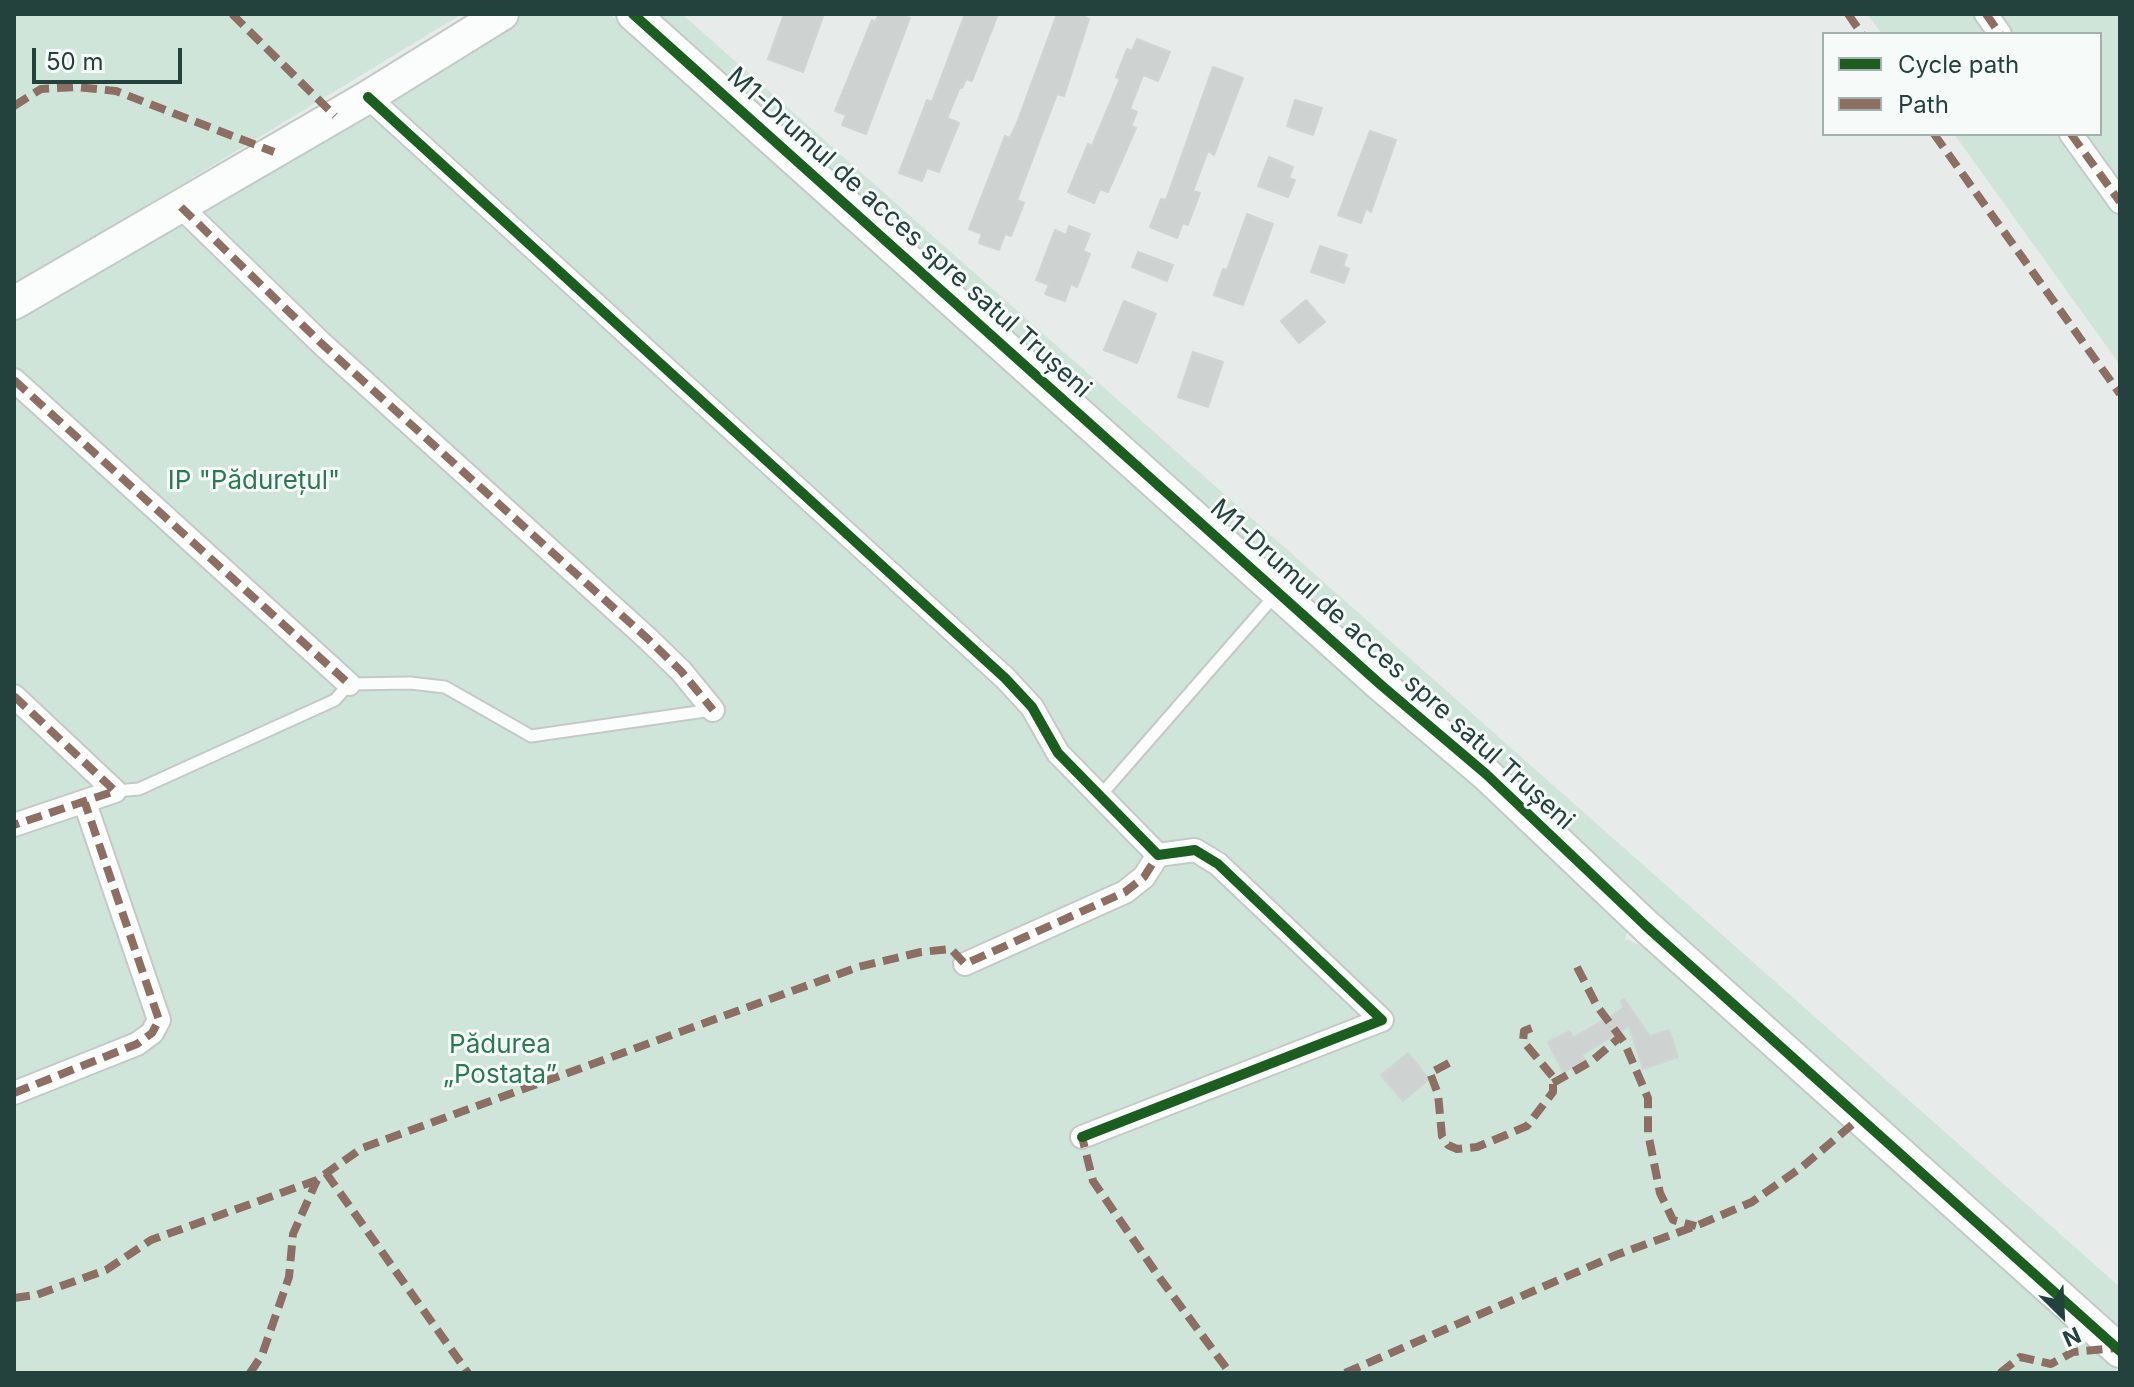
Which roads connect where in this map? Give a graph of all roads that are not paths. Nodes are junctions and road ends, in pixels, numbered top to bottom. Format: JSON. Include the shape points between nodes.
{"nodes":[{"id":1,"x":502,"y":14,"type":"edge"},
{"id":2,"x":633,"y":14,"type":"edge"},
{"id":3,"x":1986,"y":14,"type":"edge"},
{"id":4,"x":1999,"y":32,"type":"edge"},
{"id":5,"x":368,"y":97,"type":"junction"},
{"id":6,"x":2072,"y":136,"type":"edge"},
{"id":7,"x":2120,"y":202,"type":"edge"},
{"id":8,"x":181,"y":207,"type":"junction"},
{"id":9,"x":14,"y":303,"type":"edge"},
{"id":10,"x":14,"y":380,"type":"edge"},
{"id":11,"x":1278,"y":593,"type":"junction"},
{"id":12,"x":349,"y":684,"type":"junction"},
{"id":13,"x":14,"y":696,"type":"edge"},
{"id":14,"x":713,"y":710,"type":"joint"},
{"id":15,"x":115,"y":791,"type":"junction"},
{"id":16,"x":1100,"y":796,"type":"junction"},
{"id":17,"x":85,"y":803,"type":"junction"},
{"id":18,"x":14,"y":825,"type":"edge"},
{"id":19,"x":1158,"y":855,"type":"junction"},
{"id":20,"x":965,"y":964,"type":"dead end"},
{"id":21,"x":14,"y":1093,"type":"edge"},
{"id":22,"x":1082,"y":1137,"type":"dead end"},
{"id":23,"x":2120,"y":1351,"type":"edge"}],
"edges":[{"from":1,"to":5,"type":"street"},
{"from":2,"to":11,"type":"street","name":"M1-Drumul de acces spre satul Trușeni"},
{"from":3,"to":4,"type":"street"},
{"from":5,"to":8,"type":"street"},
{"from":5,"to":16,"type":"street","via":[[1005,678],[1032,707],[1058,753]]},
{"from":6,"to":7,"type":"street"},
{"from":8,"to":9,"type":"street"},
{"from":8,"to":14,"type":"street","via":[[321,343],[648,639]]},
{"from":10,"to":12,"type":"street"},
{"from":11,"to":16,"type":"lane"},
{"from":11,"to":23,"type":"street","name":"M1-Drumul de acces spre satul Trușeni","via":[[1486,774],[1656,935]]},
{"from":12,"to":14,"type":"lane","via":[[445,687],[531,736]]},
{"from":12,"to":15,"type":"lane","via":[[335,700],[139,789]]},
{"from":13,"to":15,"type":"street"},
{"from":15,"to":17,"type":"street"},
{"from":16,"to":19,"type":"street"},
{"from":17,"to":18,"type":"street"},
{"from":17,"to":21,"type":"street","via":[[159,1020],[137,1044]]},
{"from":19,"to":20,"type":"street","via":[[1144,877],[1125,892]]},
{"from":19,"to":22,"type":"street","via":[[1195,850],[1218,864],[1382,1020]]}]}
